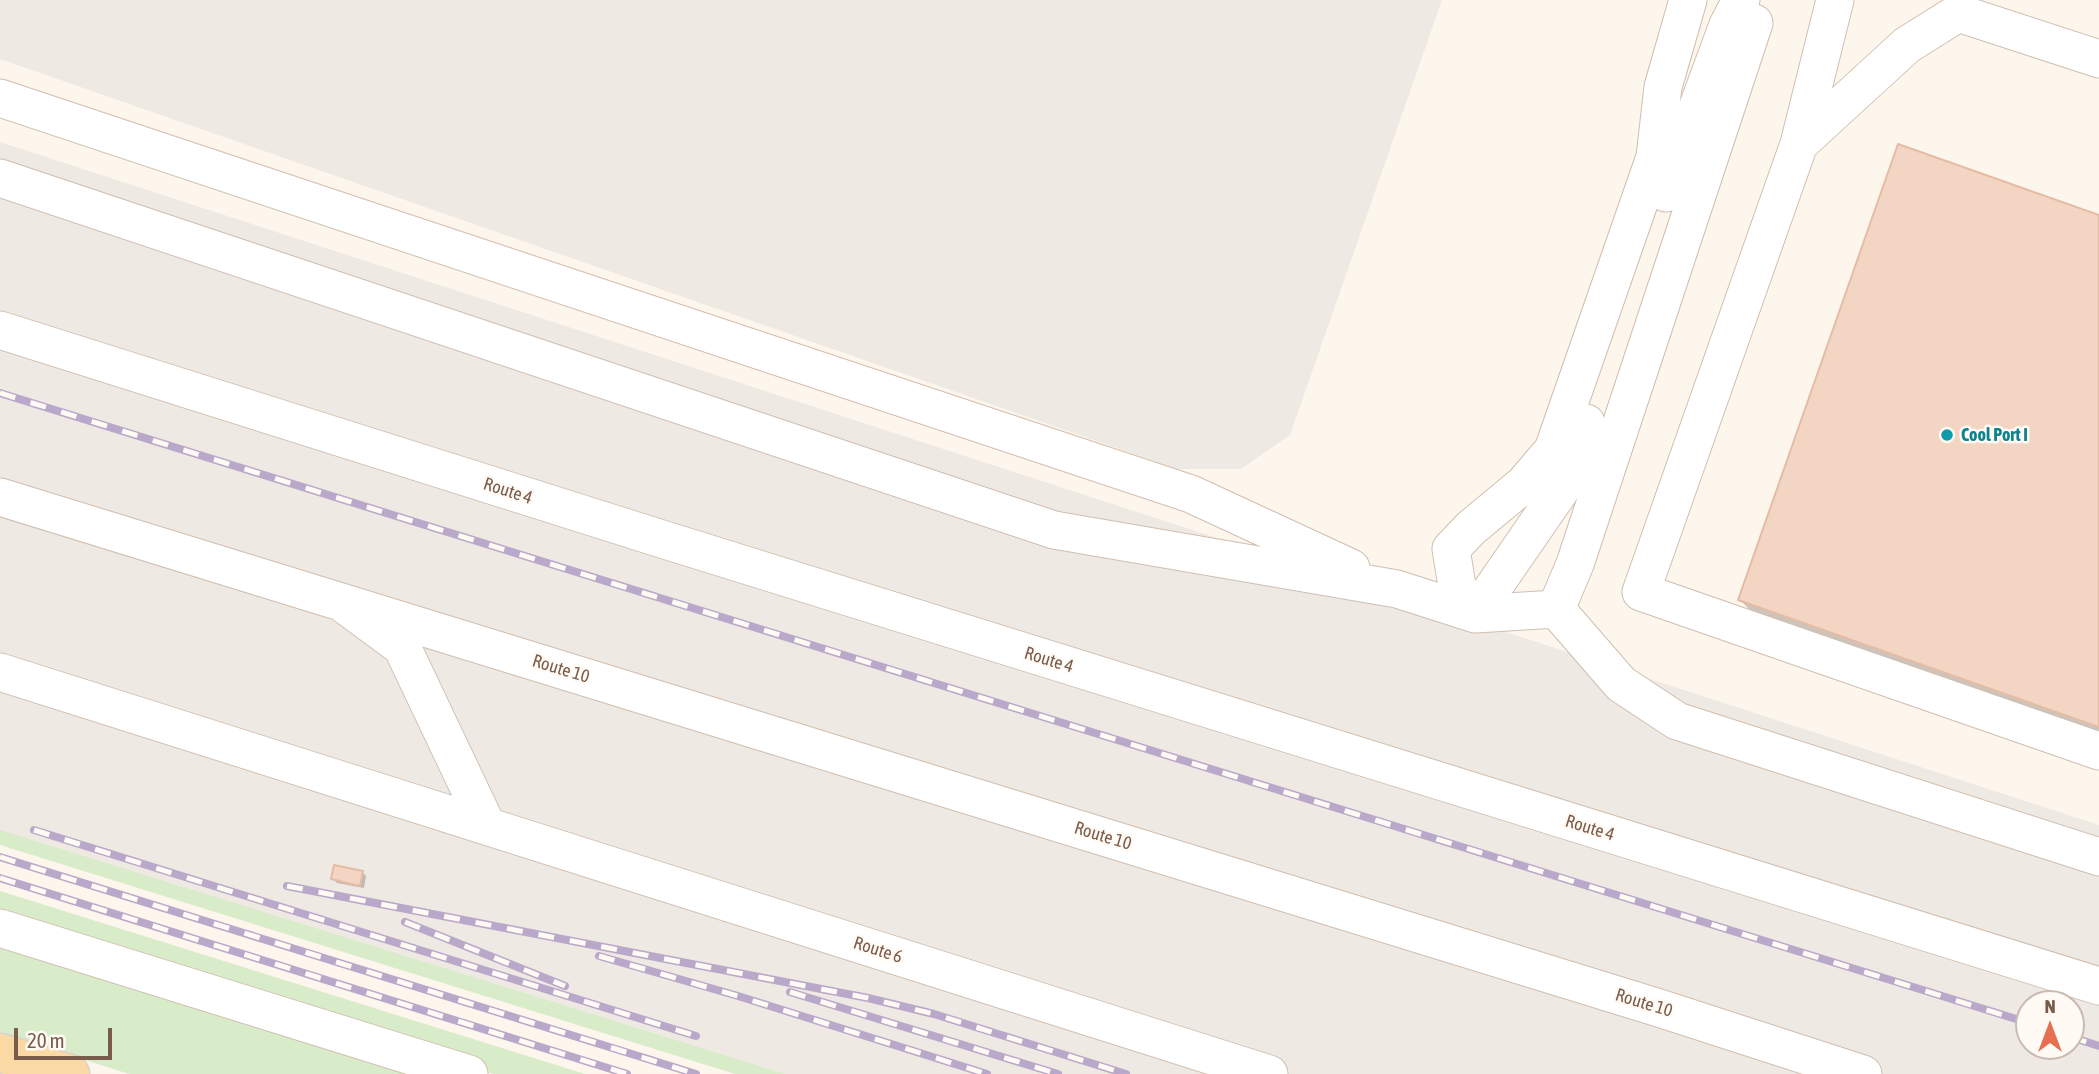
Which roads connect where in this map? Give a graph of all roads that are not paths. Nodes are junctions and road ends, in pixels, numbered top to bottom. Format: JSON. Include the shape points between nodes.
{"nodes":[{"id":1,"x":1688,"y":0,"type":"edge"},
{"id":2,"x":1741,"y":0,"type":"edge"},
{"id":3,"x":1761,"y":0,"type":"edge"},
{"id":4,"x":1835,"y":0,"type":"edge"},
{"id":5,"x":2099,"y":59,"type":"edge"},
{"id":6,"x":0,"y":98,"type":"edge"},
{"id":7,"x":1799,"y":144,"type":"junction"},
{"id":8,"x":0,"y":178,"type":"edge"},
{"id":9,"x":0,"y":330,"type":"edge"},
{"id":10,"x":0,"y":497,"type":"edge"},
{"id":11,"x":1397,"y":589,"type":"junction"},
{"id":12,"x":341,"y":602,"type":"junction"},
{"id":13,"x":1556,"y":609,"type":"junction"},
{"id":14,"x":1475,"y":614,"type":"junction"},
{"id":15,"x":0,"y":672,"type":"edge"},
{"id":16,"x":2099,"y":751,"type":"edge"},
{"id":17,"x":487,"y":826,"type":"junction"},
{"id":18,"x":2099,"y":857,"type":"edge"},
{"id":19,"x":0,"y":928,"type":"edge"},
{"id":20,"x":2099,"y":986,"type":"edge"},
{"id":21,"x":0,"y":1053,"type":"edge"},
{"id":22,"x":70,"y":1074,"type":"edge"},
{"id":23,"x":470,"y":1074,"type":"edge"},
{"id":24,"x":1269,"y":1074,"type":"edge"},
{"id":25,"x":1863,"y":1074,"type":"edge"}],
"edges":[{"from":1,"to":14,"type":"lane","via":[[1663,87],[1655,158],[1553,450],[1524,484],[1451,549],[1457,586]]},
{"from":2,"to":14,"type":"lane","via":[[1691,123],[1566,482]]},
{"from":3,"to":13,"type":"lane","via":[[1584,538]]},
{"from":4,"to":7,"type":"lane"},
{"from":5,"to":7,"type":"lane","via":[[1958,13],[1907,45]]},
{"from":6,"to":11,"type":"lane","via":[[1191,494]]},
{"from":7,"to":16,"type":"lane","via":[[1641,592]]},
{"from":8,"to":11,"type":"lane","via":[[1054,530]]},
{"from":9,"to":20,"type":"lane","name":"Route 4"},
{"from":10,"to":12,"type":"lane","name":"Route 10"},
{"from":11,"to":14,"type":"lane"},
{"from":12,"to":17,"type":"lane","via":[[402,647]]},
{"from":12,"to":25,"type":"lane","name":"Route 10"},
{"from":13,"to":14,"type":"lane"},
{"from":13,"to":18,"type":"lane","via":[[1621,684],[1677,721]]},
{"from":15,"to":17,"type":"lane","name":"Route 6"},
{"from":17,"to":24,"type":"lane","name":"Route 6"},
{"from":19,"to":23,"type":"lane"},
{"from":21,"to":22,"type":"main road"}]}
